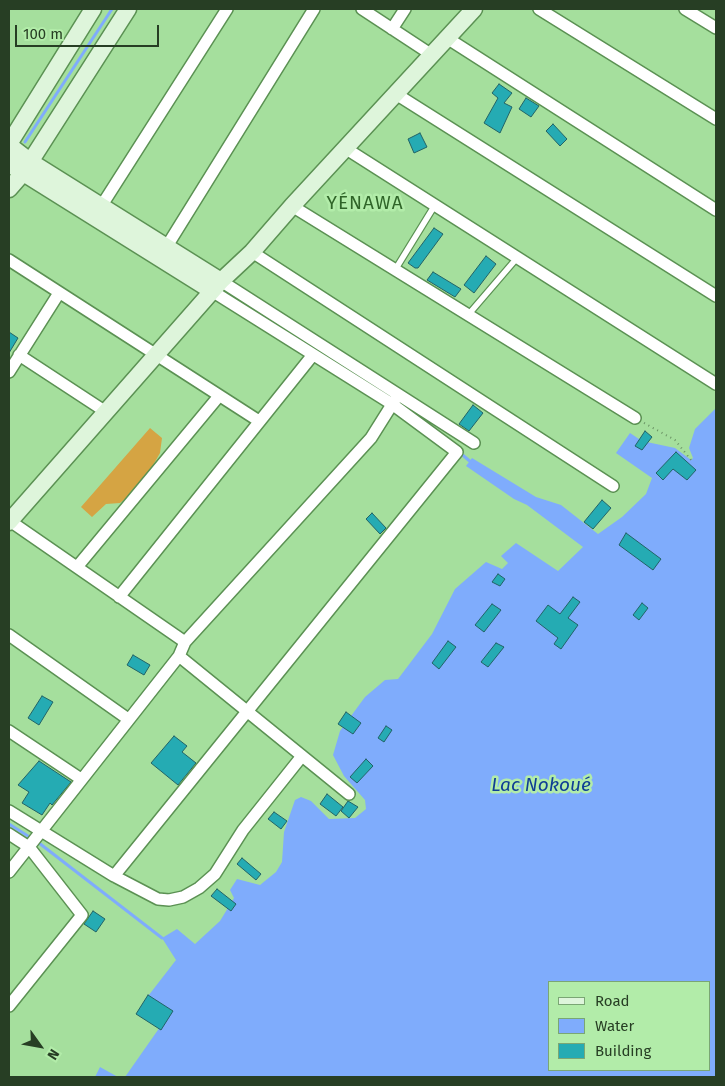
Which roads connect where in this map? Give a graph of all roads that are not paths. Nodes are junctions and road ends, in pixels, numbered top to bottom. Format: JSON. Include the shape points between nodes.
{"nodes":[{"id":1,"x":93,"y":9,"type":"edge"},
{"id":2,"x":128,"y":9,"type":"edge"},
{"id":3,"x":227,"y":9,"type":"edge"},
{"id":4,"x":314,"y":9,"type":"edge"},
{"id":5,"x":362,"y":9,"type":"edge"},
{"id":6,"x":405,"y":9,"type":"edge"},
{"id":7,"x":474,"y":9,"type":"edge"},
{"id":8,"x":539,"y":9,"type":"edge"},
{"id":9,"x":685,"y":9,"type":"edge"},
{"id":10,"x":716,"y":28,"type":"edge"},
{"id":11,"x":392,"y":29,"type":"junction"},
{"id":12,"x":447,"y":38,"type":"junction"},
{"id":13,"x":432,"y":55,"type":"junction"},
{"id":14,"x":396,"y":94,"type":"junction"},
{"id":15,"x":716,"y":119,"type":"edge"},
{"id":16,"x":9,"y":145,"type":"edge"},
{"id":17,"x":345,"y":148,"type":"junction"},
{"id":18,"x":9,"y":164,"type":"edge"},
{"id":19,"x":27,"y":168,"type":"junction"},
{"id":20,"x":9,"y":189,"type":"edge"},
{"id":21,"x":102,"y":205,"type":"junction"},
{"id":22,"x":435,"y":205,"type":"junction"},
{"id":23,"x":292,"y":206,"type":"junction"},
{"id":24,"x":716,"y":210,"type":"edge"},
{"id":25,"x":166,"y":246,"type":"junction"},
{"id":26,"x":252,"y":252,"type":"junction"},
{"id":27,"x":517,"y":258,"type":"junction"},
{"id":28,"x":9,"y":260,"type":"edge"},
{"id":29,"x":395,"y":270,"type":"junction"},
{"id":30,"x":217,"y":286,"type":"junction"},
{"id":31,"x":59,"y":293,"type":"junction"},
{"id":32,"x":716,"y":296,"type":"edge"},
{"id":33,"x":468,"y":315,"type":"junction"},
{"id":34,"x":19,"y":355,"type":"junction"},
{"id":35,"x":156,"y":356,"type":"junction"},
{"id":36,"x":312,"y":356,"type":"junction"},
{"id":37,"x":9,"y":372,"type":"edge"},
{"id":38,"x":716,"y":384,"type":"edge"},
{"id":39,"x":219,"y":396,"type":"junction"},
{"id":40,"x":395,"y":400,"type":"junction"},
{"id":41,"x":106,"y":412,"type":"junction"},
{"id":42,"x":635,"y":418,"type":"road end"},
{"id":43,"x":259,"y":421,"type":"junction"},
{"id":44,"x":474,"y":443,"type":"dead end"},
{"id":45,"x":614,"y":486,"type":"dead end"},
{"id":46,"x":9,"y":522,"type":"edge"},
{"id":47,"x":77,"y":567,"type":"junction"},
{"id":48,"x":119,"y":597,"type":"junction"},
{"id":49,"x":9,"y":635,"type":"edge"},
{"id":50,"x":185,"y":642,"type":"junction"},
{"id":51,"x":179,"y":656,"type":"junction"},
{"id":52,"x":246,"y":710,"type":"junction"},
{"id":53,"x":128,"y":719,"type":"junction"},
{"id":54,"x":9,"y":731,"type":"edge"},
{"id":55,"x":302,"y":756,"type":"junction"},
{"id":56,"x":81,"y":778,"type":"junction"},
{"id":57,"x":349,"y":794,"type":"dead end"},
{"id":58,"x":9,"y":811,"type":"edge"},
{"id":59,"x":40,"y":831,"type":"junction"},
{"id":60,"x":9,"y":834,"type":"edge"},
{"id":61,"x":29,"y":847,"type":"junction"},
{"id":62,"x":9,"y":872,"type":"edge"},
{"id":63,"x":114,"y":876,"type":"junction"},
{"id":64,"x":9,"y":1006,"type":"edge"}],
"edges":[{"from":1,"to":16,"type":"street"},
{"from":2,"to":19,"type":"street"},
{"from":3,"to":21,"type":"street"},
{"from":4,"to":25,"type":"street"},
{"from":5,"to":11,"type":"street"},
{"from":6,"to":11,"type":"street"},
{"from":7,"to":12,"type":"street"},
{"from":8,"to":15,"type":"street"},
{"from":9,"to":10,"type":"street"},
{"from":11,"to":13,"type":"street"},
{"from":12,"to":13,"type":"street"},
{"from":12,"to":24,"type":"street"},
{"from":13,"to":14,"type":"street"},
{"from":14,"to":17,"type":"street"},
{"from":14,"to":32,"type":"street"},
{"from":16,"to":19,"type":"street"},
{"from":17,"to":22,"type":"street"},
{"from":17,"to":23,"type":"street"},
{"from":18,"to":19,"type":"street"},
{"from":19,"to":20,"type":"street"},
{"from":19,"to":21,"type":"street"},
{"from":19,"to":30,"type":"street"},
{"from":21,"to":25,"type":"street"},
{"from":22,"to":27,"type":"street"},
{"from":22,"to":29,"type":"lane"},
{"from":23,"to":26,"type":"street"},
{"from":23,"to":29,"type":"street"},
{"from":25,"to":30,"type":"street"},
{"from":26,"to":30,"type":"street"},
{"from":26,"to":45,"type":"street"},
{"from":27,"to":33,"type":"lane"},
{"from":27,"to":38,"type":"street"},
{"from":28,"to":31,"type":"street"},
{"from":29,"to":33,"type":"street"},
{"from":30,"to":35,"type":"street"},
{"from":30,"to":36,"type":"street"},
{"from":30,"to":40,"type":"street"},
{"from":31,"to":34,"type":"street"},
{"from":31,"to":35,"type":"street"},
{"from":33,"to":42,"type":"street"},
{"from":34,"to":37,"type":"street"},
{"from":34,"to":41,"type":"street"},
{"from":35,"to":39,"type":"street"},
{"from":35,"to":41,"type":"street"},
{"from":36,"to":40,"type":"street"},
{"from":36,"to":43,"type":"street"},
{"from":39,"to":43,"type":"street"},
{"from":39,"to":47,"type":"street"},
{"from":40,"to":44,"type":"street"},
{"from":40,"to":50,"type":"street","via":[[371,438]]},
{"from":40,"to":52,"type":"street","via":[[457,452]]},
{"from":41,"to":46,"type":"street"},
{"from":43,"to":48,"type":"street"},
{"from":46,"to":47,"type":"street"},
{"from":47,"to":48,"type":"street"},
{"from":48,"to":50,"type":"street"},
{"from":49,"to":53,"type":"street"},
{"from":50,"to":51,"type":"street"},
{"from":51,"to":52,"type":"street"},
{"from":51,"to":53,"type":"street"},
{"from":52,"to":55,"type":"street"},
{"from":52,"to":63,"type":"street"},
{"from":53,"to":56,"type":"street"},
{"from":54,"to":56,"type":"street"},
{"from":55,"to":57,"type":"street"},
{"from":55,"to":63,"type":"street","via":[[243,830],[215,874],[199,888],[183,897],[158,899]]},
{"from":56,"to":59,"type":"street"},
{"from":58,"to":59,"type":"street"},
{"from":59,"to":61,"type":"street"},
{"from":59,"to":63,"type":"street"},
{"from":60,"to":61,"type":"street"},
{"from":61,"to":62,"type":"street"},
{"from":61,"to":64,"type":"street","via":[[82,915]]}]}
